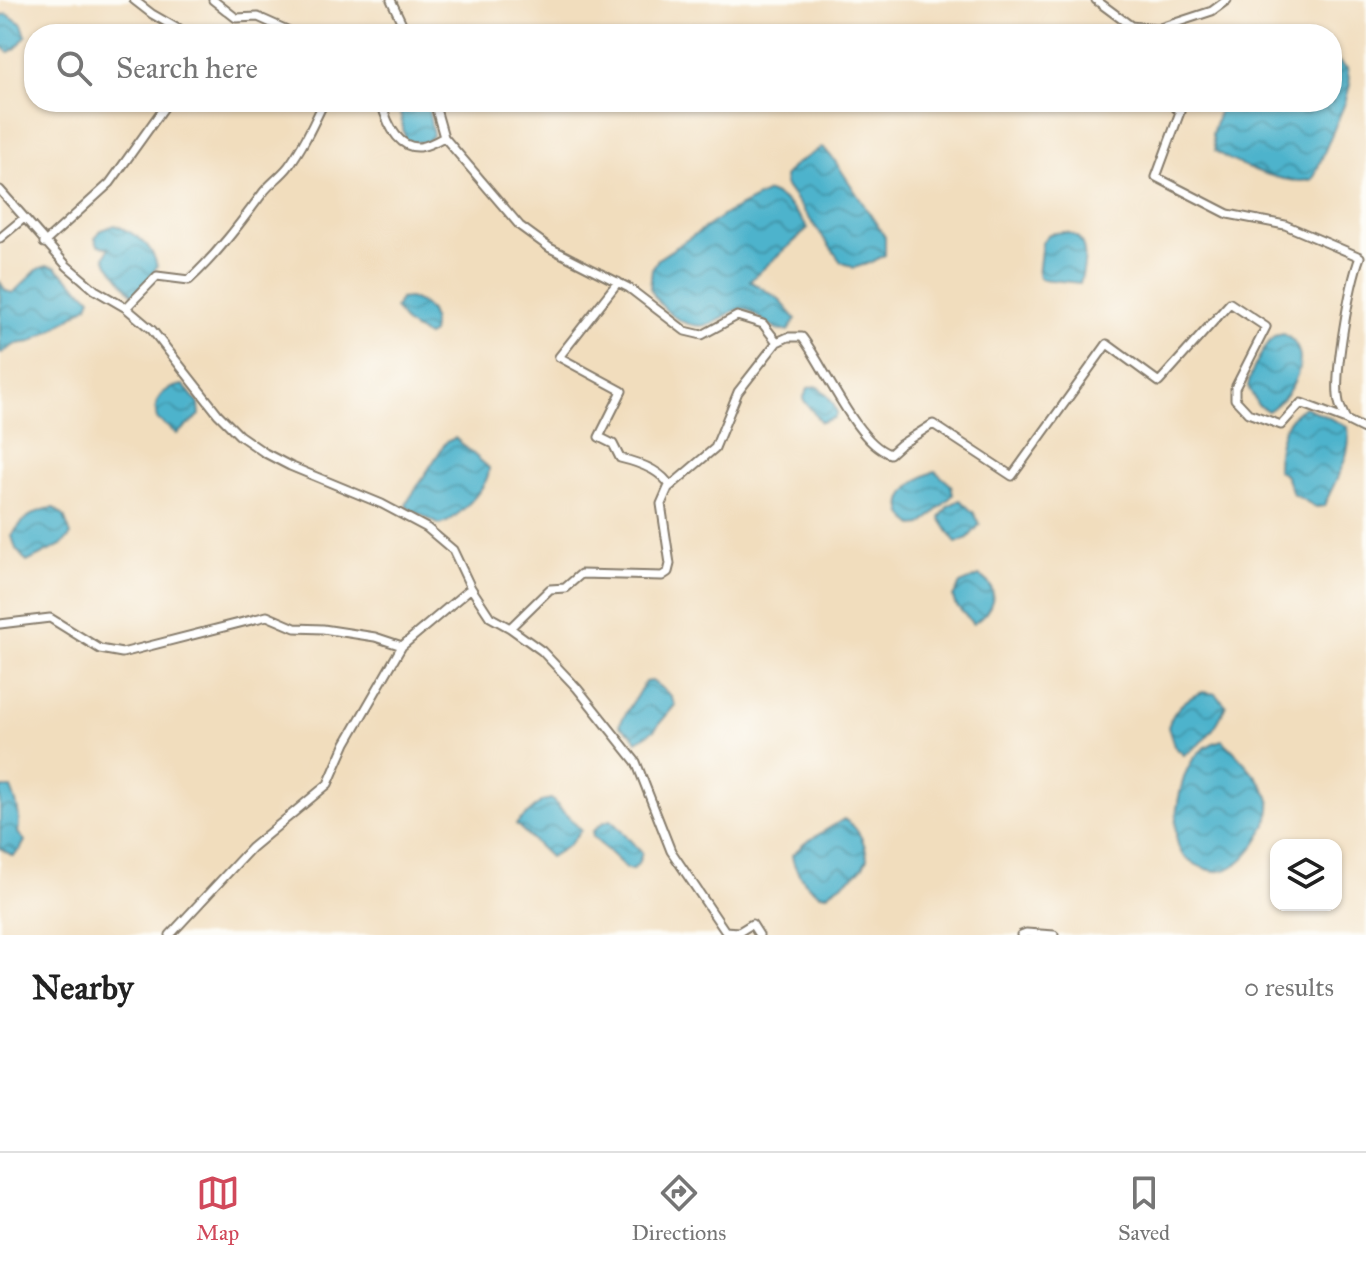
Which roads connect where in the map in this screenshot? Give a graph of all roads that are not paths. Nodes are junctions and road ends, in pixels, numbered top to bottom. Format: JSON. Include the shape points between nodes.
{"nodes":[{"id":1,"x":134,"y":0,"type":"edge"},
{"id":2,"x":213,"y":0,"type":"edge"},
{"id":3,"x":391,"y":0,"type":"edge"},
{"id":4,"x":1096,"y":0,"type":"edge"},
{"id":5,"x":1227,"y":0,"type":"edge"},
{"id":6,"x":170,"y":24,"type":"edge"},
{"id":7,"x":274,"y":24,"type":"edge"},
{"id":8,"x":402,"y":24,"type":"edge"},
{"id":9,"x":1123,"y":24,"type":"edge"},
{"id":10,"x":1172,"y":24,"type":"edge"},
{"id":11,"x":161,"y":112,"type":"edge"},
{"id":12,"x":319,"y":112,"type":"edge"},
{"id":13,"x":384,"y":112,"type":"edge"},
{"id":14,"x":437,"y":112,"type":"edge"},
{"id":15,"x":1180,"y":112,"type":"edge"},
{"id":16,"x":444,"y":137,"type":"junction"},
{"id":17,"x":0,"y":190,"type":"edge"},
{"id":18,"x":24,"y":218,"type":"junction"},
{"id":19,"x":0,"y":238,"type":"edge"},
{"id":20,"x":44,"y":243,"type":"junction"},
{"id":21,"x":618,"y":282,"type":"junction"},
{"id":22,"x":126,"y":308,"type":"junction"},
{"id":23,"x":777,"y":342,"type":"junction"},
{"id":24,"x":1346,"y":420,"type":"junction"},
{"id":25,"x":1366,"y":430,"type":"edge"},
{"id":26,"x":670,"y":486,"type":"junction"},
{"id":27,"x":471,"y":588,"type":"junction"},
{"id":28,"x":0,"y":624,"type":"edge"},
{"id":29,"x":510,"y":628,"type":"junction"},
{"id":30,"x":402,"y":646,"type":"junction"},
{"id":31,"x":170,"y":935,"type":"edge"},
{"id":32,"x":759,"y":935,"type":"edge"},
{"id":33,"x":1021,"y":935,"type":"edge"},
{"id":34,"x":1054,"y":935,"type":"edge"}],
"edges":[{"from":1,"to":6,"type":"street"},
{"from":2,"to":7,"type":"street","via":[[236,18],[258,17]]},
{"from":3,"to":8,"type":"street"},
{"from":4,"to":9,"type":"street"},
{"from":5,"to":10,"type":"street","via":[[1212,11]]},
{"from":11,"to":20,"type":"street","via":[[110,183]]},
{"from":12,"to":22,"type":"street","via":[[285,171],[206,264],[189,280],[157,276]]},
{"from":13,"to":16,"type":"street","via":[[401,141],[414,147]]},
{"from":14,"to":16,"type":"street"},
{"from":15,"to":24,"type":"street","via":[[1156,177],[1228,214],[1285,225],[1360,257],[1352,277],[1339,373],[1339,401]]},
{"from":16,"to":21,"type":"street","via":[[520,226],[550,248]]},
{"from":17,"to":18,"type":"street"},
{"from":18,"to":19,"type":"street"},
{"from":18,"to":20,"type":"street"},
{"from":20,"to":22,"type":"street","via":[[95,290]]},
{"from":21,"to":23,"type":"street","via":[[685,331],[702,335],[737,316],[763,324]]},
{"from":21,"to":26,"type":"street","via":[[559,357],[622,391],[599,437],[613,444],[620,458],[658,474]]},
{"from":22,"to":27,"type":"street","via":[[152,330],[239,435],[290,466],[427,528],[453,550]]},
{"from":23,"to":24,"type":"street","via":[[802,337],[857,425],[880,451],[890,454],[933,424],[1012,476],[1107,344],[1159,382],[1230,303],[1266,327],[1235,388],[1235,399],[1248,413],[1281,425],[1301,403]]},
{"from":23,"to":26,"type":"street","via":[[738,392],[715,448]]},
{"from":24,"to":25,"type":"street"},
{"from":26,"to":29,"type":"street","via":[[661,504],[668,572],[581,574],[565,588],[550,589]]},
{"from":27,"to":29,"type":"street","via":[[490,617]]},
{"from":27,"to":30,"type":"street"},
{"from":28,"to":30,"type":"street","via":[[50,618],[100,649],[122,653],[267,616],[295,628],[375,637]]},
{"from":29,"to":32,"type":"street","via":[[542,651],[577,688],[636,762],[671,851],[725,931],[739,932],[752,924]]},
{"from":30,"to":31,"type":"street","via":[[328,784],[251,848]]},
{"from":33,"to":34,"type":"street"}]}
